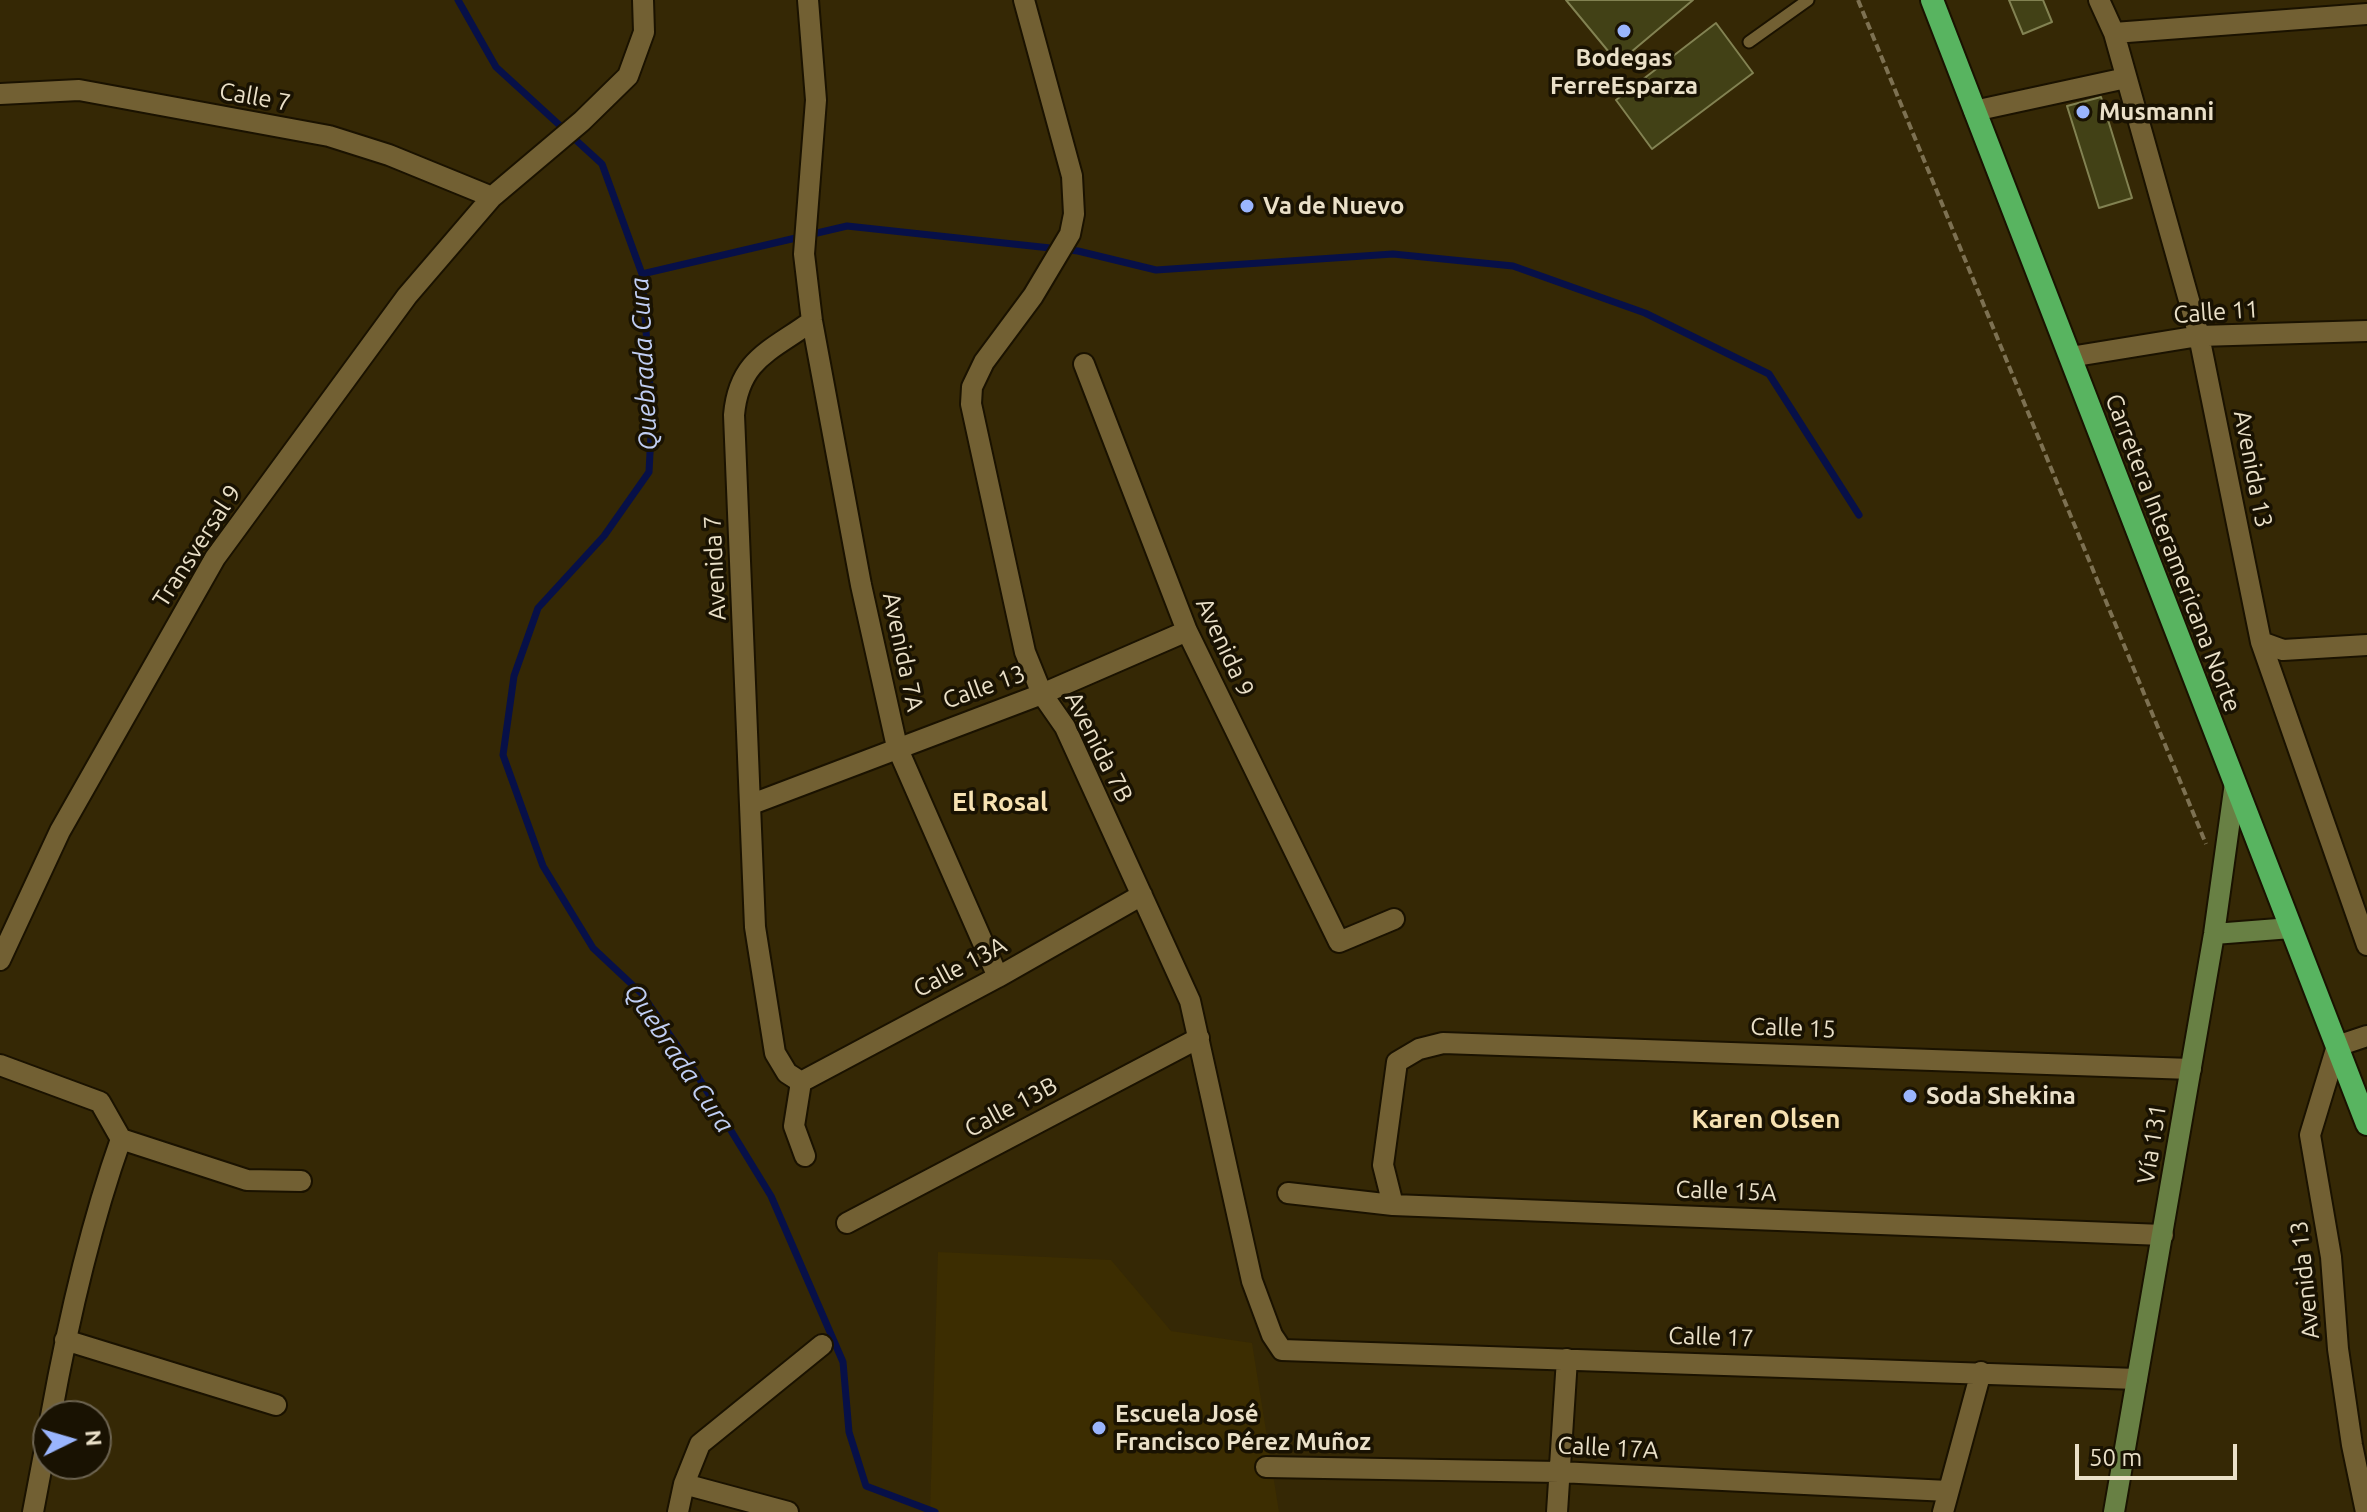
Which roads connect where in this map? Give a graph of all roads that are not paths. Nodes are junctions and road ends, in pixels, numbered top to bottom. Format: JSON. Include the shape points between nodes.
{"nodes":[{"id":1,"x":643,"y":0,"type":"edge"},
{"id":2,"x":808,"y":0,"type":"edge"},
{"id":3,"x":1024,"y":0,"type":"edge"},
{"id":4,"x":1808,"y":0,"type":"edge"},
{"id":5,"x":1932,"y":0,"type":"edge"},
{"id":6,"x":2099,"y":0,"type":"edge"},
{"id":7,"x":2367,"y":14,"type":"edge"},
{"id":8,"x":2114,"y":33,"type":"junction"},
{"id":9,"x":1749,"y":42,"type":"dead end"},
{"id":10,"x":2126,"y":78,"type":"junction"},
{"id":11,"x":0,"y":94,"type":"edge"},
{"id":12,"x":1974,"y":111,"type":"junction"},
{"id":13,"x":492,"y":197,"type":"junction"},
{"id":14,"x":812,"y":321,"type":"junction"},
{"id":15,"x":2367,"y":331,"type":"edge"},
{"id":16,"x":2199,"y":336,"type":"junction"},
{"id":17,"x":2070,"y":357,"type":"junction"},
{"id":18,"x":1084,"y":364,"type":"dead end"},
{"id":19,"x":1187,"y":631,"type":"junction"},
{"id":20,"x":2261,"y":642,"type":"junction"},
{"id":21,"x":2367,"y":645,"type":"edge"},
{"id":22,"x":1042,"y":694,"type":"junction"},
{"id":23,"x":897,"y":747,"type":"junction"},
{"id":24,"x":2235,"y":783,"type":"junction"},
{"id":25,"x":752,"y":804,"type":"junction"},
{"id":26,"x":1142,"y":895,"type":"junction"},
{"id":27,"x":1394,"y":919,"type":"dead end"},
{"id":28,"x":2281,"y":928,"type":"junction"},
{"id":29,"x":2214,"y":934,"type":"junction"},
{"id":30,"x":2367,"y":945,"type":"edge"},
{"id":31,"x":0,"y":960,"type":"edge"},
{"id":32,"x":998,"y":977,"type":"junction"},
{"id":33,"x":2367,"y":1036,"type":"edge"},
{"id":34,"x":1199,"y":1038,"type":"junction"},
{"id":35,"x":2337,"y":1046,"type":"junction"},
{"id":36,"x":0,"y":1065,"type":"edge"},
{"id":37,"x":2191,"y":1069,"type":"junction"},
{"id":38,"x":801,"y":1082,"type":"junction"},
{"id":39,"x":2367,"y":1124,"type":"edge"},
{"id":40,"x":121,"y":1139,"type":"junction"},
{"id":41,"x":805,"y":1156,"type":"dead end"},
{"id":42,"x":301,"y":1181,"type":"dead end"},
{"id":43,"x":1288,"y":1193,"type":"dead end"},
{"id":44,"x":1393,"y":1205,"type":"junction"},
{"id":45,"x":847,"y":1223,"type":"dead end"},
{"id":46,"x":2163,"y":1235,"type":"junction"},
{"id":47,"x":65,"y":1340,"type":"junction"},
{"id":48,"x":822,"y":1345,"type":"dead end"},
{"id":49,"x":1282,"y":1350,"type":"joint"},
{"id":50,"x":1567,"y":1359,"type":"junction"},
{"id":51,"x":1981,"y":1372,"type":"junction"},
{"id":52,"x":2137,"y":1379,"type":"junction"},
{"id":53,"x":54,"y":1400,"type":"edge"},
{"id":54,"x":276,"y":1405,"type":"dead end"},
{"id":55,"x":1266,"y":1467,"type":"dead end"},
{"id":56,"x":1559,"y":1472,"type":"junction"},
{"id":57,"x":39,"y":1480,"type":"edge"},
{"id":58,"x":684,"y":1484,"type":"junction"},
{"id":59,"x":1948,"y":1491,"type":"junction"},
{"id":60,"x":33,"y":1512,"type":"edge"},
{"id":61,"x":678,"y":1512,"type":"edge"},
{"id":62,"x":788,"y":1512,"type":"edge"},
{"id":63,"x":1557,"y":1512,"type":"edge"},
{"id":64,"x":1943,"y":1512,"type":"edge"},
{"id":65,"x":2114,"y":1512,"type":"edge"},
{"id":66,"x":2366,"y":1512,"type":"edge"}],
"edges":[{"from":1,"to":13,"type":"street","name":"Transversal 9","via":[[644,32],[628,76]]},
{"from":2,"to":14,"type":"street","via":[[816,100],[804,254]]},
{"from":3,"to":22,"type":"street","name":"Avenida 7B","via":[[1072,176],[1074,214],[1070,234],[1033,296],[984,362],[972,387],[971,404],[1025,652]]},
{"from":4,"to":9,"type":"lane"},
{"from":5,"to":12,"type":"highway","name":"Carretera Interamericana Norte"},
{"from":6,"to":8,"type":"street","name":"Avenida 13"},
{"from":7,"to":8,"type":"street"},
{"from":8,"to":10,"type":"street","name":"Avenida 13"},
{"from":10,"to":12,"type":"street"},
{"from":10,"to":16,"type":"street","name":"Avenida 13"},
{"from":11,"to":13,"type":"street","name":"Calle 7","via":[[79,90],[329,136]]},
{"from":12,"to":17,"type":"highway","name":"Carretera Interamericana Norte"},
{"from":13,"to":31,"type":"street","name":"Transversal 9","via":[[407,296],[215,558],[60,831]]},
{"from":14,"to":23,"type":"street","name":"Avenida 7A"},
{"from":14,"to":25,"type":"street","name":"Avenida 7","via":[[750,366],[736,388]]},
{"from":15,"to":16,"type":"street","name":"Calle 11"},
{"from":16,"to":17,"type":"street","name":"Calle 11"},
{"from":16,"to":20,"type":"street","name":"Avenida 13"},
{"from":17,"to":24,"type":"highway","name":"Carretera Interamericana Norte"},
{"from":18,"to":19,"type":"street","name":"Avenida 9"},
{"from":19,"to":22,"type":"street","name":"Calle 13"},
{"from":19,"to":27,"type":"street","name":"Avenida 9","via":[[1339,942]]},
{"from":20,"to":21,"type":"street","via":[[2283,650]]},
{"from":20,"to":30,"type":"street","name":"Avenida 13"},
{"from":22,"to":23,"type":"street","name":"Calle 13"},
{"from":22,"to":26,"type":"street","name":"Avenida 7B","via":[[1065,727]]},
{"from":23,"to":25,"type":"street","name":"Calle 13"},
{"from":23,"to":32,"type":"street","name":"Avenida 7A"},
{"from":24,"to":28,"type":"highway","name":"Carretera Interamericana Norte"},
{"from":24,"to":29,"type":"main road","name":"Vía 131"},
{"from":25,"to":38,"type":"street","name":"Avenida 7","via":[[755,927],[775,1053],[787,1073]]},
{"from":26,"to":32,"type":"street","name":"Calle 13A"},
{"from":26,"to":34,"type":"street","name":"Avenida 7B","via":[[1190,1001]]},
{"from":28,"to":29,"type":"main road"},
{"from":28,"to":35,"type":"highway","name":"Carretera Interamericana Norte"},
{"from":29,"to":37,"type":"main road","name":"Vía 131"},
{"from":32,"to":38,"type":"street","name":"Calle 13A"},
{"from":33,"to":35,"type":"street"},
{"from":34,"to":45,"type":"street","name":"Calle 13B"},
{"from":34,"to":49,"type":"street","name":"Avenida 7B","via":[[1252,1281]]},
{"from":35,"to":39,"type":"highway","name":"Carretera Interamericana Norte"},
{"from":35,"to":66,"type":"street","name":"Avenida 13","via":[[2310,1135]]},
{"from":36,"to":40,"type":"street","via":[[100,1102]]},
{"from":37,"to":44,"type":"street","name":"Calle 15","via":[[1443,1043],[1397,1062],[1383,1165]]},
{"from":37,"to":46,"type":"main road","name":"Vía 131"},
{"from":38,"to":41,"type":"street","via":[[794,1126]]},
{"from":40,"to":42,"type":"street","via":[[247,1180]]},
{"from":40,"to":47,"type":"street","via":[[99,1201]]},
{"from":43,"to":44,"type":"street","name":"Calle 15A"},
{"from":44,"to":46,"type":"street","name":"Calle 15A"},
{"from":46,"to":52,"type":"main road","name":"Vía 131"},
{"from":47,"to":53,"type":"street"},
{"from":47,"to":54,"type":"street"},
{"from":48,"to":58,"type":"street","via":[[700,1444]]},
{"from":49,"to":50,"type":"street","name":"Calle 17"},
{"from":50,"to":51,"type":"street","name":"Calle 17"},
{"from":50,"to":56,"type":"street"},
{"from":51,"to":52,"type":"street","name":"Calle 17"},
{"from":51,"to":59,"type":"street"},
{"from":52,"to":65,"type":"main road","name":"Vía 131"},
{"from":55,"to":56,"type":"street","name":"Calle 17A"},
{"from":56,"to":59,"type":"street","name":"Calle 17A"},
{"from":56,"to":63,"type":"street"},
{"from":57,"to":60,"type":"street"},
{"from":58,"to":61,"type":"street"},
{"from":58,"to":62,"type":"street"},
{"from":59,"to":64,"type":"street"}]}
